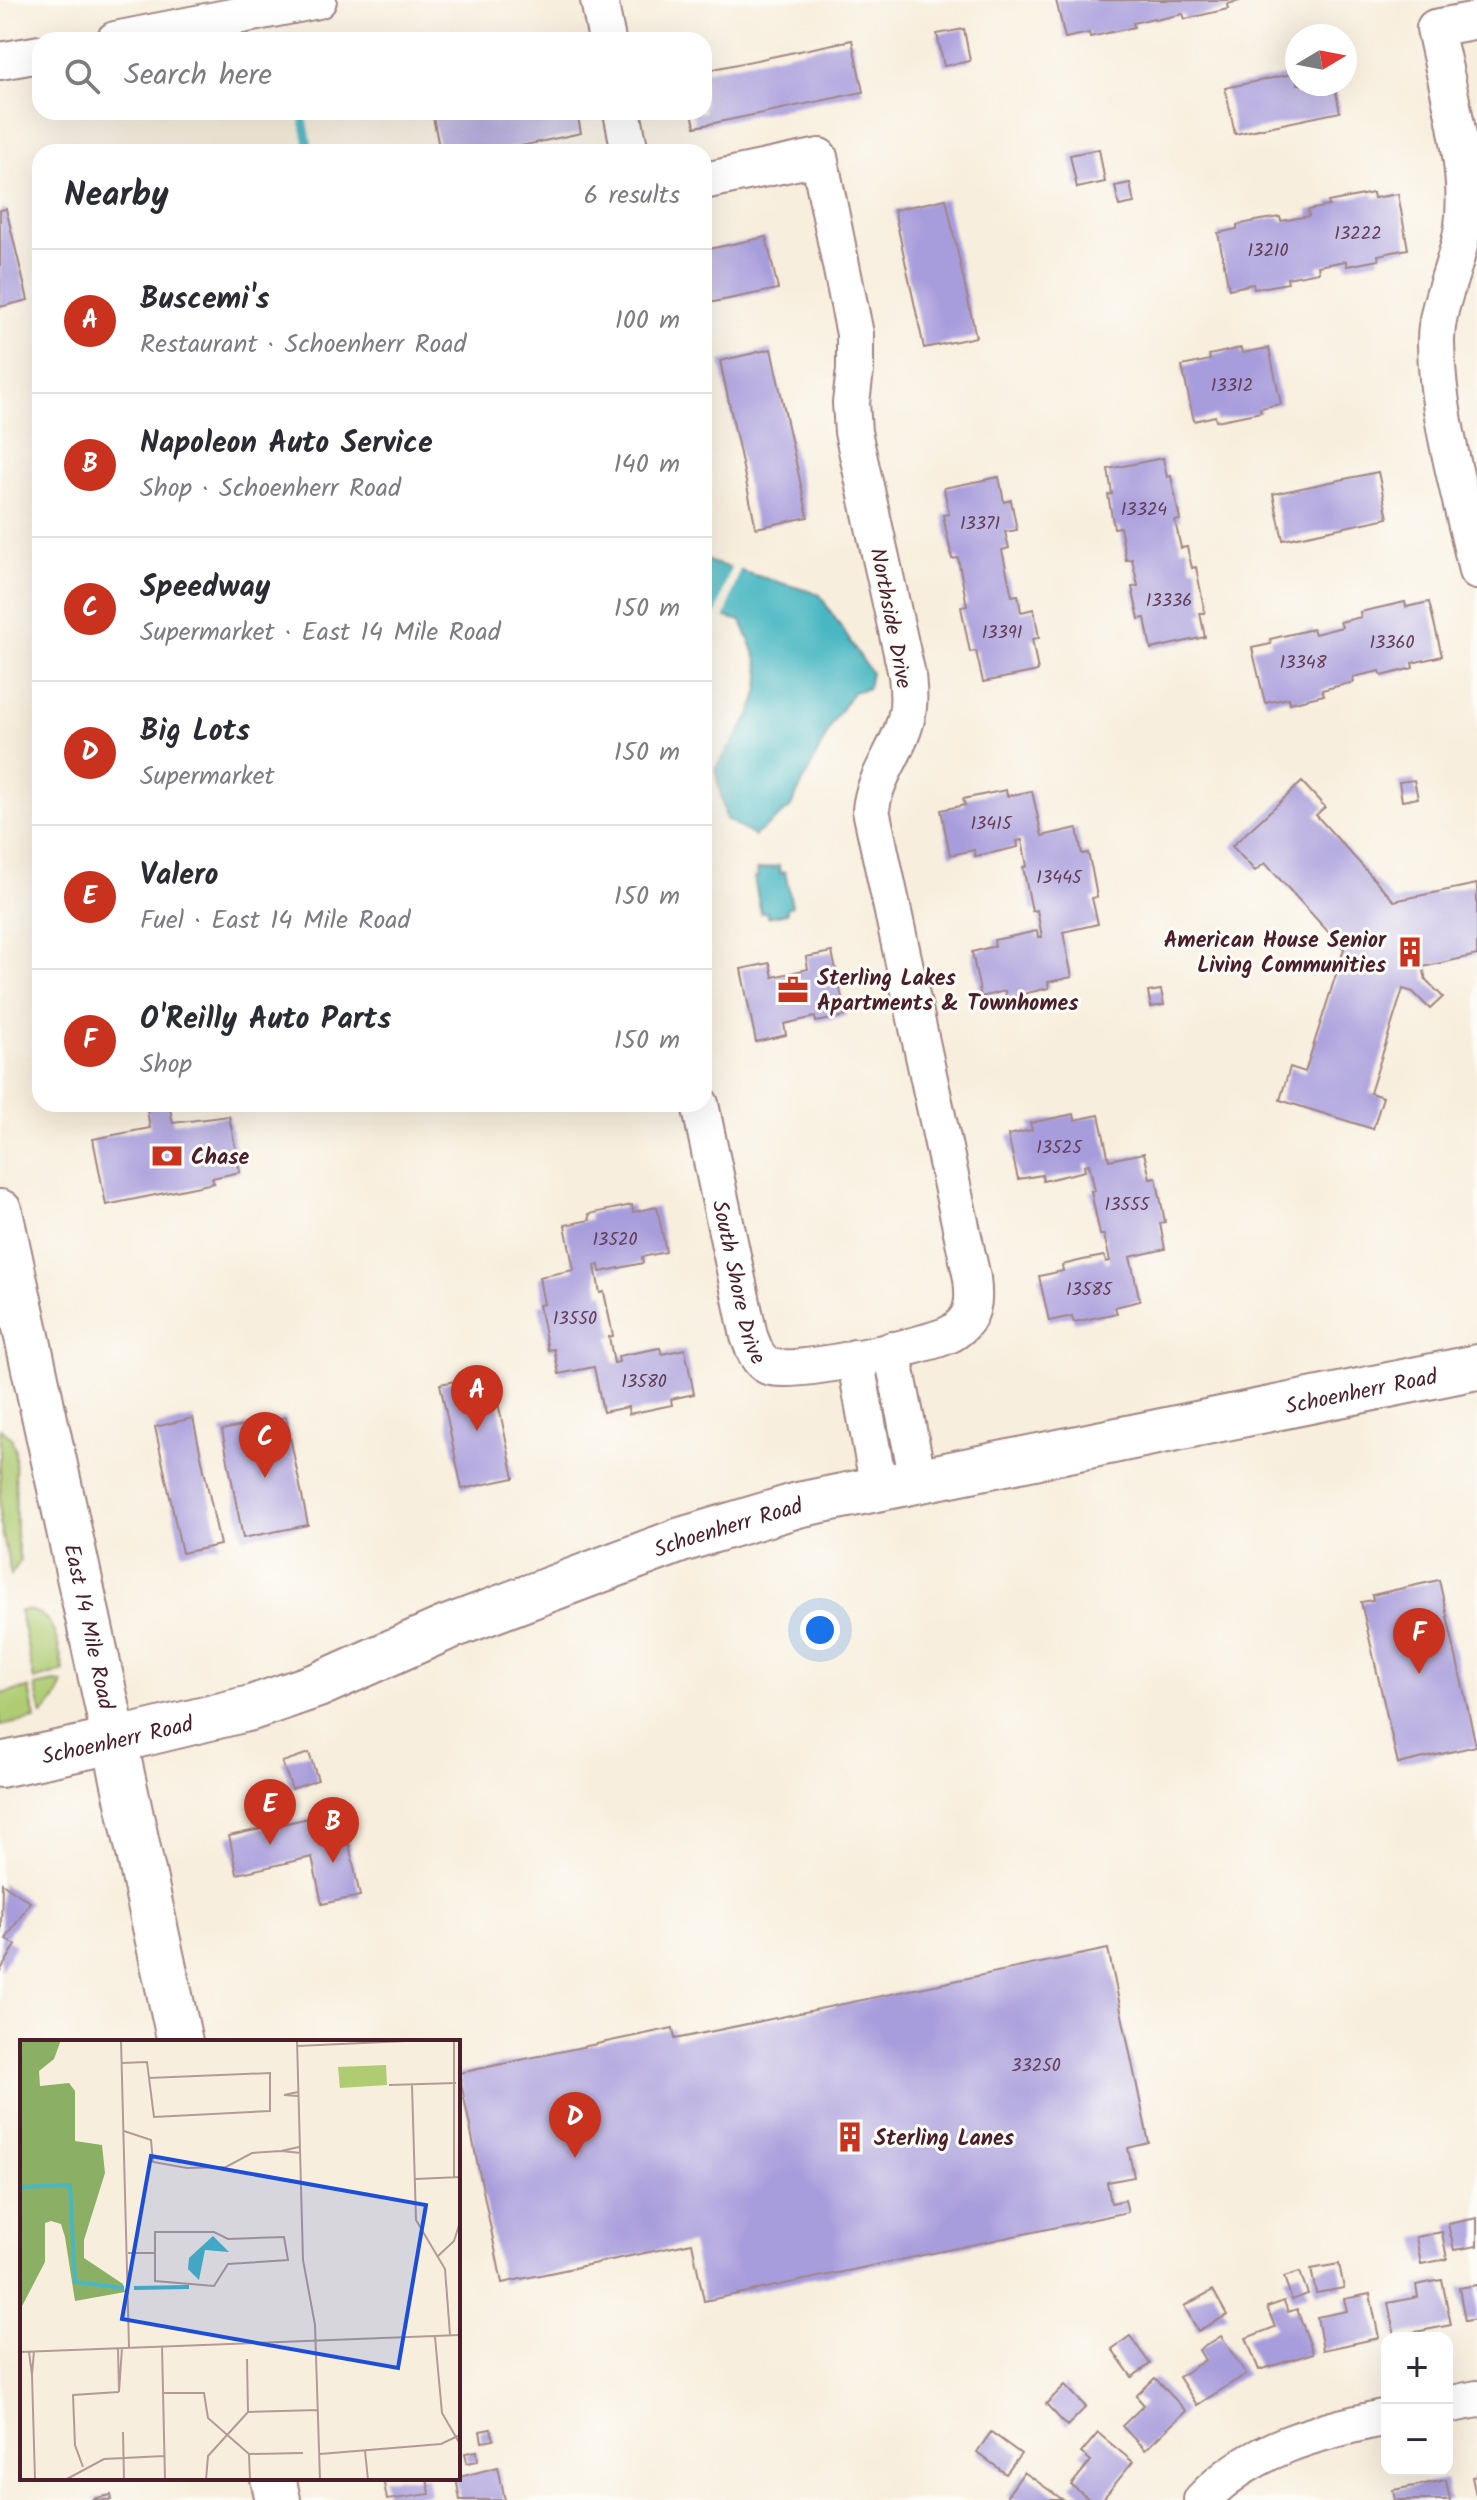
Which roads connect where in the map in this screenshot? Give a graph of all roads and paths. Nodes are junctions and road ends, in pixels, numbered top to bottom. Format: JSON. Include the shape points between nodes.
{"nodes":[{"id":1,"x":318,"y":0,"type":"edge"},
{"id":2,"x":599,"y":0,"type":"edge"},
{"id":3,"x":1477,"y":20,"type":"edge"},
{"id":4,"x":156,"y":32,"type":"edge"},
{"id":5,"x":605,"y":32,"type":"edge"},
{"id":6,"x":32,"y":55,"type":"edge"},
{"id":7,"x":0,"y":61,"type":"edge"},
{"id":8,"x":624,"y":120,"type":"edge"},
{"id":9,"x":628,"y":144,"type":"edge"},
{"id":10,"x":712,"y":179,"type":"edge"},
{"id":11,"x":1477,"y":571,"type":"edge"},
{"id":12,"x":702,"y":1112,"type":"edge"},
{"id":13,"x":0,"y":1212,"type":"edge"},
{"id":14,"x":874,"y":1354,"type":"junction"},
{"id":15,"x":1477,"y":1367,"type":"edge"},
{"id":16,"x":898,"y":1484,"type":"junction"},
{"id":17,"x":114,"y":1741,"type":"junction"},
{"id":18,"x":0,"y":1765,"type":"edge"},
{"id":19,"x":180,"y":2040,"type":"edge"},
{"id":20,"x":1477,"y":2399,"type":"edge"},
{"id":21,"x":1452,"y":2404,"type":"edge"},
{"id":22,"x":1381,"y":2418,"type":"edge"},
{"id":23,"x":273,"y":2480,"type":"edge"},
{"id":24,"x":278,"y":2500,"type":"edge"},
{"id":25,"x":1202,"y":2500,"type":"edge"}],
"edges":[{"from":1,"to":4,"type":"street"},
{"from":2,"to":5,"type":"street"},
{"from":3,"to":11,"type":"street","via":[[1435,28],[1465,207],[1441,304],[1437,375]]},
{"from":6,"to":7,"type":"street"},
{"from":8,"to":9,"type":"street"},
{"from":10,"to":14,"type":"street","name":"Northside Drive","via":[[819,157],[855,334],[853,432],[908,685],[902,732],[873,792],[871,810],[974,1301],[965,1322],[950,1334]]},
{"from":12,"to":14,"type":"street","name":"South Shore Drive","via":[[756,1354],[777,1369]]},
{"from":13,"to":17,"type":"main road","name":"East 14 Mile Road"},
{"from":14,"to":16,"type":"street"},
{"from":15,"to":16,"type":"main road","name":"Schoenherr Road"},
{"from":16,"to":17,"type":"main road","name":"Schoenherr Road","via":[[798,1505],[681,1540],[444,1629],[301,1692]]},
{"from":17,"to":18,"type":"main road","name":"Schoenherr Road"},
{"from":17,"to":19,"type":"main road","name":"East 14 Mile Road"},
{"from":20,"to":21,"type":"street"},
{"from":22,"to":25,"type":"street","via":[[1331,2428],[1261,2455],[1230,2473]]},
{"from":23,"to":24,"type":"main road"}]}
